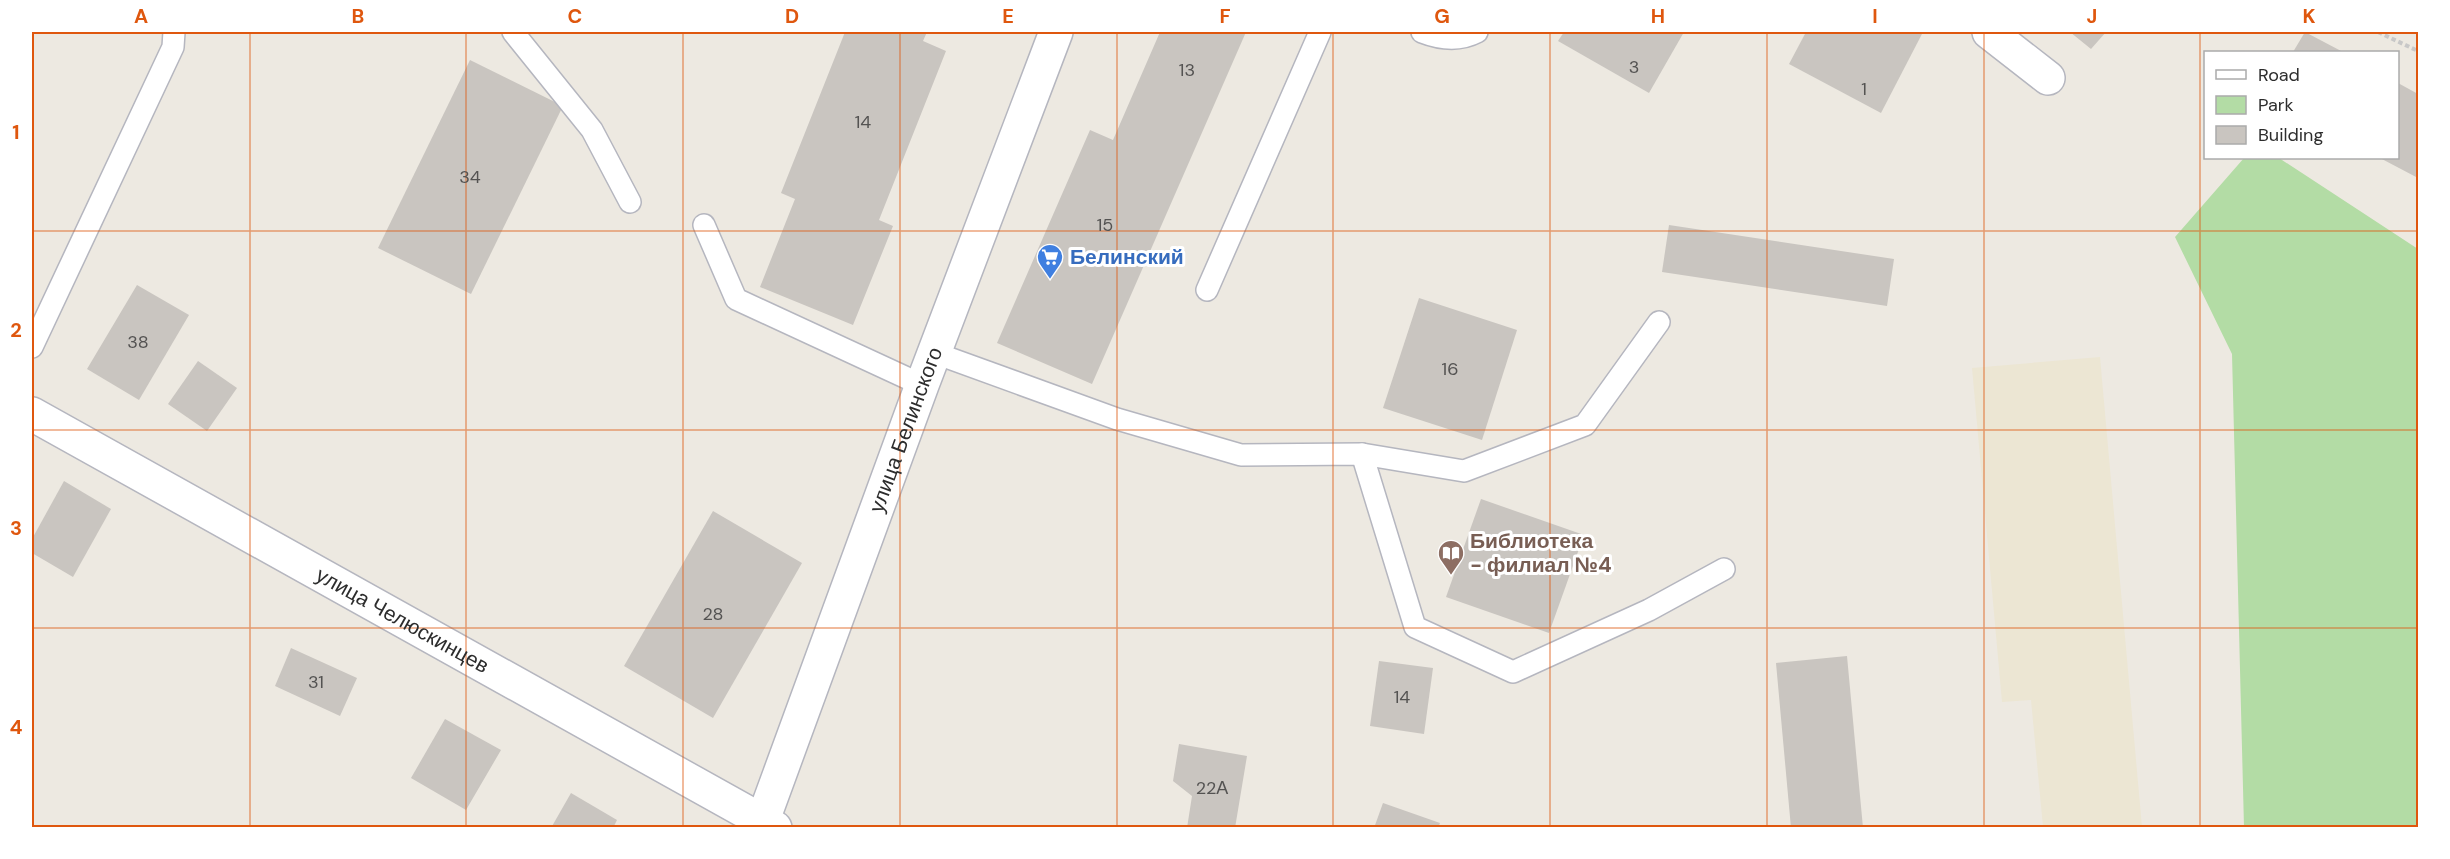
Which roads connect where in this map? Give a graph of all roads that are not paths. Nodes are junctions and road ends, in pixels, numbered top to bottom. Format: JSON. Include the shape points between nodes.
{"nodes":[{"id":1,"x":174,"y":32,"type":"edge"},
{"id":2,"x":513,"y":32,"type":"edge"},
{"id":3,"x":1056,"y":32,"type":"edge"},
{"id":4,"x":1320,"y":32,"type":"edge"},
{"id":5,"x":1422,"y":32,"type":"edge"},
{"id":6,"x":1478,"y":32,"type":"edge"},
{"id":7,"x":1989,"y":32,"type":"edge"},
{"id":8,"x":2048,"y":78,"type":"dead end"},
{"id":9,"x":630,"y":202,"type":"dead end"},
{"id":10,"x":704,"y":225,"type":"dead end"},
{"id":11,"x":1207,"y":290,"type":"dead end"},
{"id":12,"x":1659,"y":322,"type":"dead end"},
{"id":13,"x":32,"y":347,"type":"edge"},
{"id":14,"x":934,"y":353,"type":"junction"},
{"id":15,"x":922,"y":385,"type":"junction"},
{"id":16,"x":32,"y":414,"type":"edge"},
{"id":17,"x":1362,"y":454,"type":"junction"},
{"id":18,"x":1724,"y":568,"type":"dead end"},
{"id":19,"x":766,"y":825,"type":"edge"}],
"edges":[{"from":1,"to":13,"type":"lane","via":[[172,47]]},
{"from":2,"to":9,"type":"lane","via":[[592,130]]},
{"from":3,"to":14,"type":"street","name":"улица Белинского"},
{"from":4,"to":11,"type":"lane"},
{"from":5,"to":6,"type":"lane","via":[[1436,37],[1465,38]]},
{"from":7,"to":8,"type":"street"},
{"from":10,"to":15,"type":"lane","via":[[736,298]]},
{"from":12,"to":17,"type":"lane","via":[[1585,425],[1464,471]]},
{"from":14,"to":15,"type":"street","name":"улица Белинского"},
{"from":14,"to":17,"type":"lane","via":[[1117,419],[1241,455]]},
{"from":15,"to":19,"type":"street","name":"улица Белинского"},
{"from":16,"to":19,"type":"street","name":"улица Челюскинцев"},
{"from":17,"to":18,"type":"lane","via":[[1415,627],[1513,672],[1649,610]]}]}
